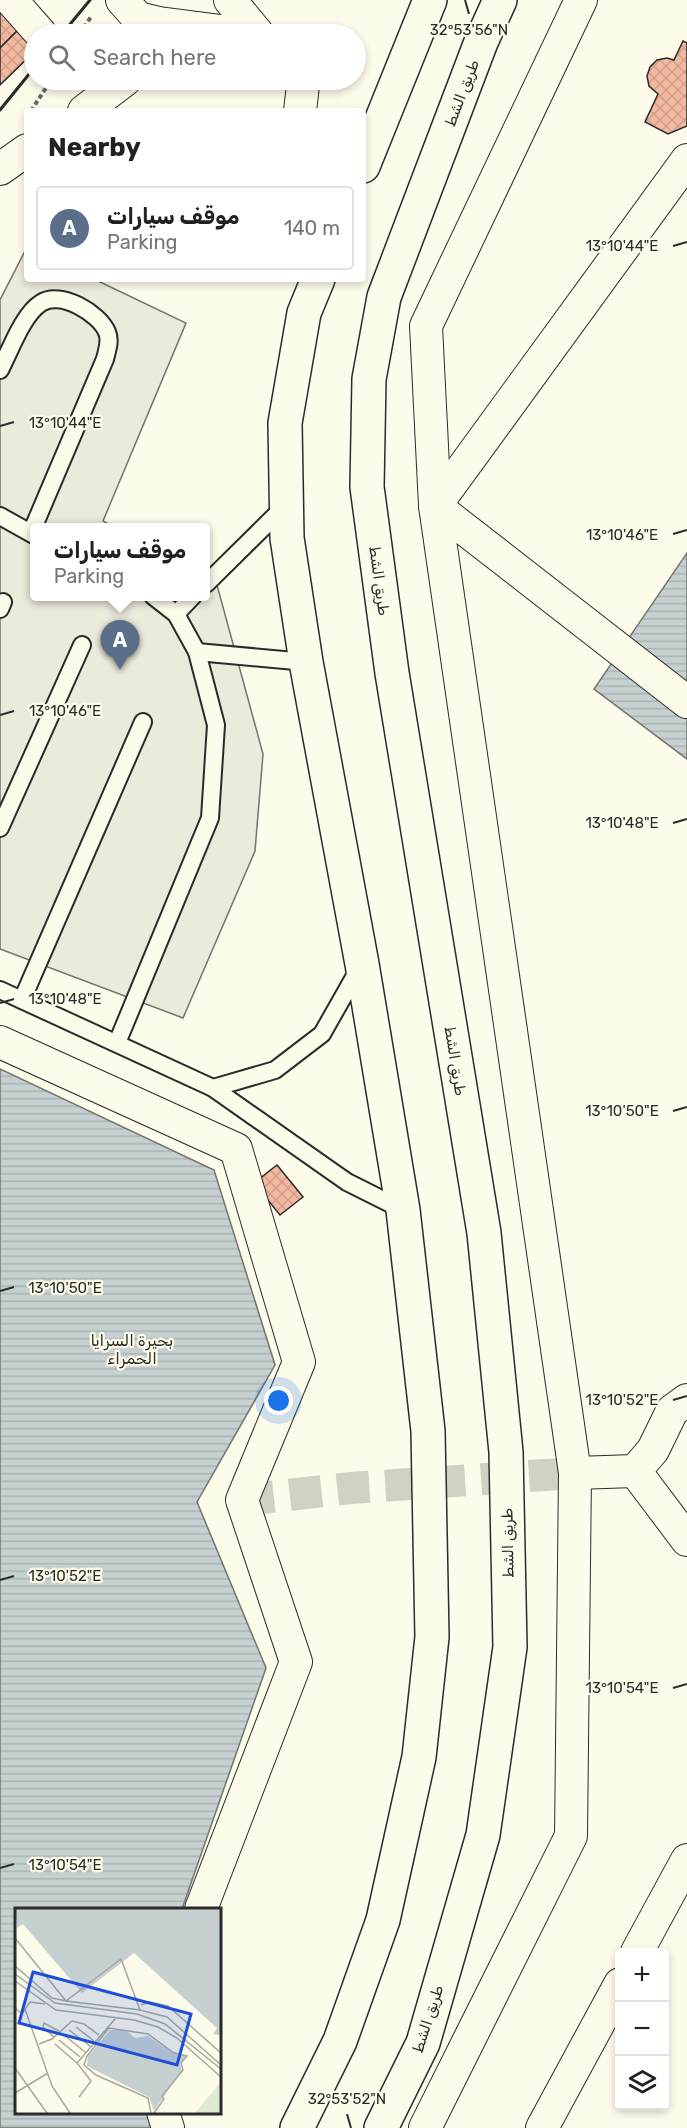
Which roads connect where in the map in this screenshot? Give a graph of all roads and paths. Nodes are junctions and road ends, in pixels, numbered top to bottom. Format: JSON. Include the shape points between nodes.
{"nodes":[{"id":1,"x":11,"y":0,"type":"edge"},
{"id":2,"x":122,"y":0,"type":"edge"},
{"id":3,"x":230,"y":0,"type":"edge"},
{"id":4,"x":430,"y":0,"type":"edge"},
{"id":5,"x":500,"y":0,"type":"edge"},
{"id":6,"x":582,"y":0,"type":"edge"},
{"id":7,"x":32,"y":24,"type":"edge"},
{"id":8,"x":160,"y":24,"type":"edge"},
{"id":9,"x":250,"y":24,"type":"edge"},
{"id":10,"x":45,"y":90,"type":"edge"},
{"id":11,"x":303,"y":90,"type":"edge"},
{"id":12,"x":33,"y":108,"type":"edge"},
{"id":13,"x":300,"y":108,"type":"edge"},
{"id":14,"x":24,"y":152,"type":"edge"},
{"id":15,"x":366,"y":159,"type":"edge"},
{"id":16,"x":687,"y":160,"type":"edge"},
{"id":17,"x":0,"y":169,"type":"edge"},
{"id":18,"x":317,"y":282,"type":"edge"},
{"id":19,"x":0,"y":370,"type":"edge"},
{"id":20,"x":286,"y":505,"type":"junction"},
{"id":21,"x":435,"y":506,"type":"junction"},
{"id":22,"x":0,"y":516,"type":"edge"},
{"id":23,"x":38,"y":523,"type":"edge"},
{"id":24,"x":30,"y":532,"type":"edge"},
{"id":25,"x":210,"y":580,"type":"edge"},
{"id":26,"x":158,"y":601,"type":"edge"},
{"id":27,"x":189,"y":601,"type":"edge"},
{"id":28,"x":176,"y":614,"type":"junction"},
{"id":29,"x":82,"y":645,"type":"dead end"},
{"id":30,"x":196,"y":652,"type":"junction"},
{"id":31,"x":306,"y":662,"type":"junction"},
{"id":32,"x":687,"y":702,"type":"edge"},
{"id":33,"x":143,"y":722,"type":"dead end"},
{"id":34,"x":0,"y":828,"type":"edge"},
{"id":35,"x":362,"y":964,"type":"junction"},
{"id":36,"x":0,"y":990,"type":"edge"},
{"id":37,"x":22,"y":1000,"type":"junction"},
{"id":38,"x":0,"y":1042,"type":"edge"},
{"id":39,"x":117,"y":1043,"type":"junction"},
{"id":40,"x":213,"y":1088,"type":"junction"},
{"id":41,"x":403,"y":1210,"type":"junction"},
{"id":42,"x":687,"y":1400,"type":"edge"},
{"id":43,"x":635,"y":1471,"type":"junction"},
{"id":44,"x":575,"y":1473,"type":"junction"},
{"id":45,"x":687,"y":1540,"type":"edge"},
{"id":46,"x":687,"y":1860,"type":"edge"},
{"id":47,"x":201,"y":1908,"type":"edge"},
{"id":48,"x":640,"y":1948,"type":"edge"},
{"id":49,"x":615,"y":1993,"type":"edge"},
{"id":50,"x":163,"y":2113,"type":"edge"},
{"id":51,"x":168,"y":2128,"type":"edge"},
{"id":52,"x":297,"y":2128,"type":"edge"},
{"id":53,"x":381,"y":2128,"type":"edge"},
{"id":54,"x":425,"y":2128,"type":"edge"},
{"id":55,"x":542,"y":2128,"type":"edge"}],
"edges":[{"from":1,"to":7,"type":"street"},
{"from":2,"to":8,"type":"street","via":[[138,18]]},
{"from":3,"to":9,"type":"street"},
{"from":4,"to":15,"type":"highway"},
{"from":5,"to":53,"type":"highway","name":"طريق الشط","via":[[384,297],[369,379],[366,487],[392,673],[484,1233],[506,1452],[510,1647],[483,1835],[423,2043]]},
{"from":6,"to":21,"type":"street","via":[[426,326]]},
{"from":10,"to":12,"type":"path"},
{"from":11,"to":13,"type":"street"},
{"from":14,"to":17,"type":"street"},
{"from":16,"to":21,"type":"street"},
{"from":18,"to":20,"type":"highway","via":[[304,313],[285,423]]},
{"from":19,"to":23,"type":"lane","via":[[30,314],[52,298],[69,301],[87,311],[107,331],[105,359]]},
{"from":20,"to":25,"type":"lane"},
{"from":20,"to":31,"type":"highway","via":[[287,538]]},
{"from":21,"to":32,"type":"street"},
{"from":21,"to":44,"type":"street"},
{"from":22,"to":24,"type":"lane"},
{"from":26,"to":28,"type":"lane"},
{"from":27,"to":28,"type":"lane"},
{"from":28,"to":30,"type":"lane"},
{"from":29,"to":34,"type":"lane"},
{"from":30,"to":31,"type":"lane"},
{"from":30,"to":39,"type":"lane","via":[[216,725],[210,818]]},
{"from":31,"to":35,"type":"highway"},
{"from":33,"to":37,"type":"lane"},
{"from":35,"to":40,"type":"lane","via":[[321,1034],[274,1070]]},
{"from":35,"to":41,"type":"highway"},
{"from":36,"to":37,"type":"lane"},
{"from":37,"to":39,"type":"lane"},
{"from":38,"to":47,"type":"street","via":[[236,1149],[299,1362],[242,1500],[296,1662]]},
{"from":39,"to":40,"type":"lane"},
{"from":40,"to":41,"type":"lane","via":[[347,1182]]},
{"from":41,"to":52,"type":"highway","via":[[428,1431],[432,1637],[419,1757],[383,1920],[340,2041]]},
{"from":42,"to":43,"type":"street","via":[[672,1411],[653,1450]]},
{"from":43,"to":44,"type":"street"},
{"from":43,"to":45,"type":"street"},
{"from":44,"to":54,"type":"street","via":[[571,1836]]},
{"from":46,"to":48,"type":"street"},
{"from":49,"to":55,"type":"street"},
{"from":50,"to":51,"type":"street"}]}
